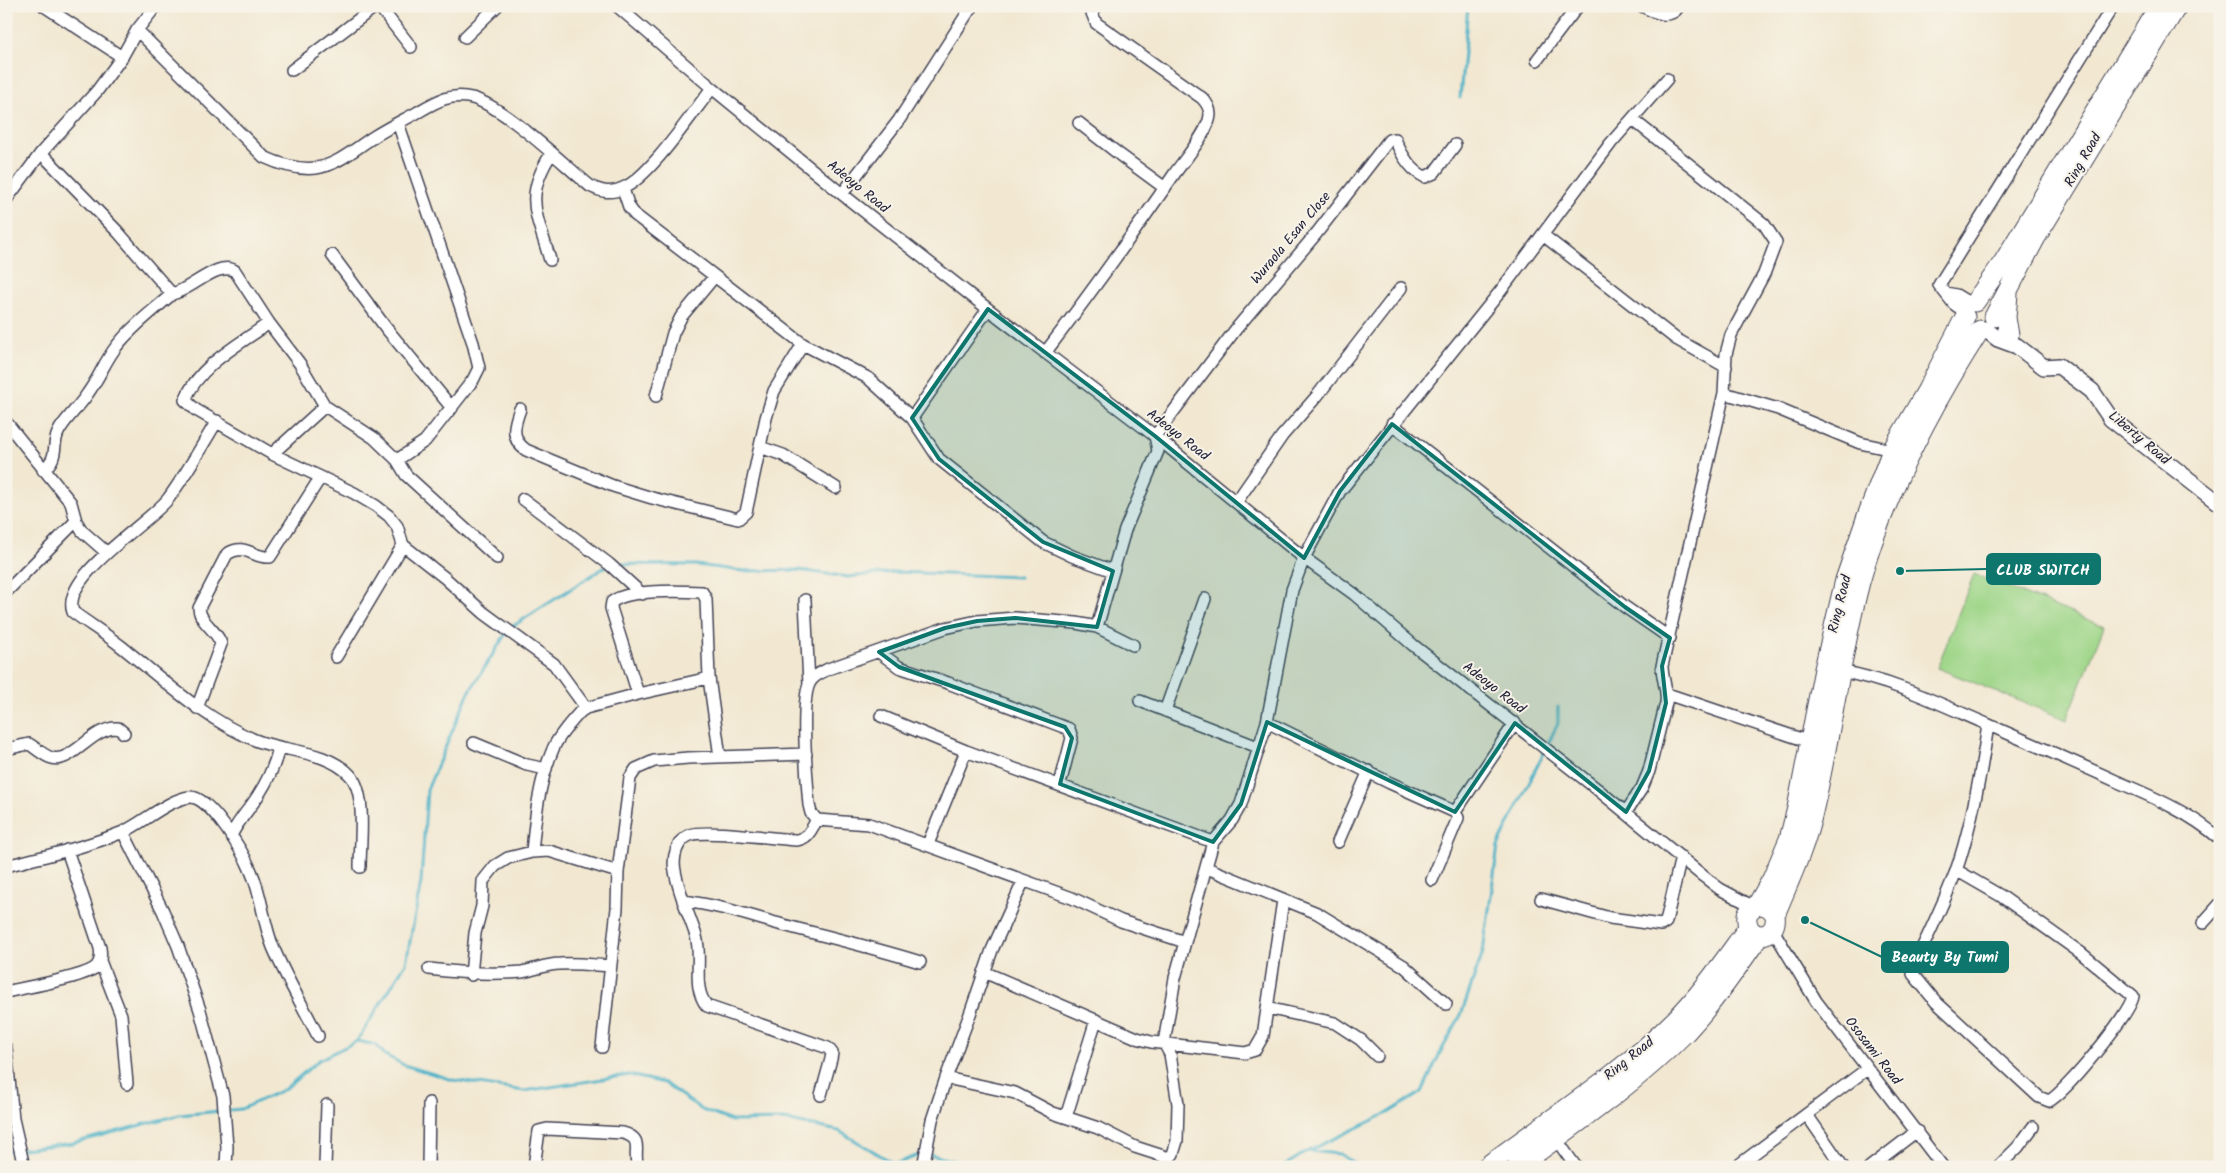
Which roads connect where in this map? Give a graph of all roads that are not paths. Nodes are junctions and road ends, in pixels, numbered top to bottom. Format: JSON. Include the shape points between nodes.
{"nodes":[{"id":1,"x":44,"y":6,"type":"edge"},
{"id":2,"x":156,"y":6,"type":"edge"},
{"id":3,"x":378,"y":6,"type":"edge"},
{"id":4,"x":497,"y":6,"type":"edge"},
{"id":5,"x":617,"y":6,"type":"edge"},
{"id":6,"x":972,"y":6,"type":"edge"},
{"id":7,"x":1095,"y":6,"type":"edge"},
{"id":8,"x":1578,"y":6,"type":"edge"},
{"id":9,"x":1642,"y":6,"type":"edge"},
{"id":10,"x":1679,"y":6,"type":"edge"},
{"id":11,"x":2112,"y":6,"type":"edge"},
{"id":12,"x":2160,"y":6,"type":"edge"},
{"id":13,"x":2177,"y":6,"type":"edge"},
{"id":14,"x":137,"y":30,"type":"junction"},
{"id":15,"x":465,"y":37,"type":"dead end"},
{"id":16,"x":411,"y":48,"type":"dead end"},
{"id":17,"x":122,"y":57,"type":"junction"},
{"id":18,"x":1537,"y":60,"type":"dead end"},
{"id":19,"x":292,"y":70,"type":"dead end"},
{"id":20,"x":1667,"y":79,"type":"dead end"},
{"id":21,"x":712,"y":88,"type":"junction"},
{"id":22,"x":1632,"y":119,"type":"junction"},
{"id":23,"x":398,"y":123,"type":"junction"},
{"id":24,"x":1079,"y":123,"type":"dead end"},
{"id":25,"x":1455,"y":145,"type":"dead end"},
{"id":26,"x":41,"y":153,"type":"junction"},
{"id":27,"x":551,"y":154,"type":"junction"},
{"id":28,"x":1165,"y":188,"type":"junction"},
{"id":29,"x":622,"y":189,"type":"junction"},
{"id":30,"x":842,"y":194,"type":"junction"},
{"id":31,"x":6,"y":200,"type":"edge"},
{"id":32,"x":1543,"y":235,"type":"junction"},
{"id":33,"x":332,"y":255,"type":"dead end"},
{"id":34,"x":550,"y":260,"type":"dead end"},
{"id":35,"x":714,"y":277,"type":"junction"},
{"id":36,"x":1400,"y":288,"type":"dead end"},
{"id":37,"x":2008,"y":289,"type":"junction"},
{"id":38,"x":172,"y":294,"type":"junction"},
{"id":39,"x":988,"y":309,"type":"junction"},
{"id":40,"x":1969,"y":309,"type":"junction"},
{"id":41,"x":269,"y":323,"type":"junction"},
{"id":42,"x":1988,"y":324,"type":"junction"},
{"id":43,"x":2013,"y":341,"type":"junction"},
{"id":44,"x":803,"y":344,"type":"junction"},
{"id":45,"x":1045,"y":352,"type":"junction"},
{"id":46,"x":1726,"y":367,"type":"junction"},
{"id":47,"x":1724,"y":393,"type":"junction"},
{"id":48,"x":656,"y":396,"type":"dead end"},
{"id":49,"x":325,"y":406,"type":"junction"},
{"id":50,"x":452,"y":408,"type":"junction"},
{"id":51,"x":520,"y":409,"type":"dead end"},
{"id":52,"x":912,"y":418,"type":"junction"},
{"id":53,"x":218,"y":421,"type":"junction"},
{"id":54,"x":1392,"y":424,"type":"junction"},
{"id":55,"x":8,"y":426,"type":"edge"},
{"id":56,"x":1155,"y":436,"type":"junction"},
{"id":57,"x":760,"y":448,"type":"junction"},
{"id":58,"x":1892,"y":450,"type":"junction"},
{"id":59,"x":272,"y":454,"type":"junction"},
{"id":60,"x":397,"y":460,"type":"junction"},
{"id":61,"x":43,"y":470,"type":"junction"},
{"id":62,"x":320,"y":478,"type":"junction"},
{"id":63,"x":836,"y":488,"type":"dead end"},
{"id":64,"x":523,"y":499,"type":"dead end"},
{"id":65,"x":1237,"y":501,"type":"junction"},
{"id":66,"x":2220,"y":504,"type":"edge"},
{"id":67,"x":76,"y":521,"type":"junction"},
{"id":68,"x":402,"y":545,"type":"junction"},
{"id":69,"x":106,"y":552,"type":"junction"},
{"id":70,"x":497,"y":558,"type":"dead end"},
{"id":71,"x":1304,"y":558,"type":"junction"},
{"id":72,"x":1113,"y":571,"type":"junction"},
{"id":73,"x":6,"y":592,"type":"edge"},
{"id":74,"x":642,"y":594,"type":"junction"},
{"id":75,"x":805,"y":600,"type":"dead end"},
{"id":76,"x":1205,"y":600,"type":"dead end"},
{"id":77,"x":1097,"y":627,"type":"junction"},
{"id":78,"x":1670,"y":638,"type":"junction"},
{"id":79,"x":1133,"y":645,"type":"dead end"},
{"id":80,"x":879,"y":652,"type":"junction"},
{"id":81,"x":336,"y":657,"type":"dead end"},
{"id":82,"x":1839,"y":671,"type":"junction"},
{"id":83,"x":709,"y":678,"type":"junction"},
{"id":84,"x":809,"y":684,"type":"junction"},
{"id":85,"x":638,"y":694,"type":"junction"},
{"id":86,"x":1668,"y":694,"type":"junction"},
{"id":87,"x":1140,"y":701,"type":"dead end"},
{"id":88,"x":197,"y":708,"type":"junction"},
{"id":89,"x":586,"y":708,"type":"junction"},
{"id":90,"x":1164,"y":711,"type":"junction"},
{"id":91,"x":881,"y":716,"type":"dead end"},
{"id":92,"x":1267,"y":722,"type":"junction"},
{"id":93,"x":1515,"y":723,"type":"junction"},
{"id":94,"x":1988,"y":725,"type":"junction"},
{"id":95,"x":124,"y":733,"type":"dead end"},
{"id":96,"x":1810,"y":742,"type":"junction"},
{"id":97,"x":474,"y":743,"type":"dead end"},
{"id":98,"x":1258,"y":747,"type":"junction"},
{"id":99,"x":279,"y":748,"type":"junction"},
{"id":100,"x":6,"y":749,"type":"edge"},
{"id":101,"x":966,"y":751,"type":"junction"},
{"id":102,"x":806,"y":754,"type":"junction"},
{"id":103,"x":720,"y":757,"type":"junction"},
{"id":104,"x":546,"y":769,"type":"junction"},
{"id":105,"x":1369,"y":772,"type":"junction"},
{"id":106,"x":1060,"y":784,"type":"junction"},
{"id":107,"x":1455,"y":812,"type":"junction"},
{"id":108,"x":1626,"y":812,"type":"junction"},
{"id":109,"x":219,"y":820,"type":"junction"},
{"id":110,"x":238,"y":820,"type":"junction"},
{"id":111,"x":817,"y":820,"type":"junction"},
{"id":112,"x":123,"y":832,"type":"junction"},
{"id":113,"x":230,"y":836,"type":"junction"},
{"id":114,"x":2220,"y":839,"type":"edge"},
{"id":115,"x":1213,"y":842,"type":"junction"},
{"id":116,"x":1338,"y":842,"type":"dead end"},
{"id":117,"x":928,"y":844,"type":"junction"},
{"id":118,"x":67,"y":850,"type":"junction"},
{"id":119,"x":532,"y":852,"type":"junction"},
{"id":120,"x":1681,"y":857,"type":"junction"},
{"id":121,"x":6,"y":866,"type":"edge"},
{"id":122,"x":360,"y":867,"type":"dead end"},
{"id":123,"x":1207,"y":868,"type":"junction"},
{"id":124,"x":1956,"y":870,"type":"junction"},
{"id":125,"x":618,"y":872,"type":"junction"},
{"id":126,"x":1432,"y":880,"type":"dead end"},
{"id":127,"x":1023,"y":882,"type":"junction"},
{"id":128,"x":1541,"y":899,"type":"dead end"},
{"id":129,"x":1283,"y":900,"type":"junction"},
{"id":130,"x":683,"y":901,"type":"junction"},
{"id":131,"x":2220,"y":904,"type":"edge"},
{"id":132,"x":1760,"y":921,"type":"junction"},
{"id":133,"x":2203,"y":923,"type":"dead end"},
{"id":134,"x":1185,"y":942,"type":"junction"},
{"id":135,"x":100,"y":961,"type":"junction"},
{"id":136,"x":920,"y":962,"type":"dead end"},
{"id":137,"x":610,"y":966,"type":"junction"},
{"id":138,"x":429,"y":968,"type":"dead end"},
{"id":139,"x":984,"y":972,"type":"junction"},
{"id":140,"x":471,"y":974,"type":"junction"},
{"id":141,"x":6,"y":992,"type":"edge"},
{"id":142,"x":1446,"y":1004,"type":"dead end"},
{"id":143,"x":1267,"y":1008,"type":"junction"},
{"id":144,"x":1096,"y":1020,"type":"junction"},
{"id":145,"x":318,"y":1036,"type":"dead end"},
{"id":146,"x":1164,"y":1043,"type":"junction"},
{"id":147,"x":602,"y":1047,"type":"dead end"},
{"id":148,"x":6,"y":1048,"type":"edge"},
{"id":149,"x":1377,"y":1056,"type":"dead end"},
{"id":150,"x":1868,"y":1069,"type":"junction"},
{"id":151,"x":946,"y":1078,"type":"junction"},
{"id":152,"x":8,"y":1080,"type":"edge"},
{"id":153,"x":127,"y":1084,"type":"dead end"},
{"id":154,"x":821,"y":1095,"type":"dead end"},
{"id":155,"x":429,"y":1103,"type":"dead end"},
{"id":156,"x":327,"y":1105,"type":"dead end"},
{"id":157,"x":1807,"y":1115,"type":"junction"},
{"id":158,"x":1066,"y":1117,"type":"junction"},
{"id":159,"x":2033,"y":1127,"type":"dead end"},
{"id":160,"x":1917,"y":1131,"type":"junction"},
{"id":161,"x":1556,"y":1139,"type":"junction"},
{"id":162,"x":924,"y":1163,"type":"edge"},
{"id":163,"x":1169,"y":1163,"type":"edge"},
{"id":164,"x":24,"y":1167,"type":"edge"},
{"id":165,"x":226,"y":1167,"type":"edge"},
{"id":166,"x":325,"y":1167,"type":"edge"},
{"id":167,"x":428,"y":1167,"type":"edge"},
{"id":168,"x":534,"y":1167,"type":"edge"},
{"id":169,"x":638,"y":1167,"type":"edge"},
{"id":170,"x":1486,"y":1167,"type":"edge"},
{"id":171,"x":1517,"y":1167,"type":"edge"},
{"id":172,"x":1576,"y":1167,"type":"edge"},
{"id":173,"x":1736,"y":1167,"type":"edge"},
{"id":174,"x":1843,"y":1167,"type":"edge"},
{"id":175,"x":1870,"y":1167,"type":"edge"},
{"id":176,"x":1943,"y":1167,"type":"edge"},
{"id":177,"x":1998,"y":1167,"type":"edge"}],
"edges":[{"from":1,"to":17,"type":"street"},
{"from":2,"to":14,"type":"street"},
{"from":3,"to":16,"type":"street"},
{"from":3,"to":19,"type":"street"},
{"from":4,"to":15,"type":"street"},
{"from":5,"to":21,"type":"street","name":"Adeoyo Road"},
{"from":6,"to":30,"type":"street","via":[[899,120]]},
{"from":7,"to":28,"type":"street","via":[[1092,13],[1096,23],[1202,98],[1209,109],[1206,126]]},
{"from":8,"to":18,"type":"street"},
{"from":9,"to":10,"type":"street","via":[[1664,15]]},
{"from":11,"to":40,"type":"street","via":[[1939,285]]},
{"from":12,"to":40,"type":"main road","name":"Ring Road","via":[[2004,261]]},
{"from":13,"to":37,"type":"main road","name":"Ring Road"},
{"from":14,"to":17,"type":"street"},
{"from":14,"to":23,"type":"street","via":[[264,157],[274,162],[316,168]]},
{"from":17,"to":26,"type":"street","via":[[97,91]]},
{"from":20,"to":22,"type":"street"},
{"from":21,"to":29,"type":"street","via":[[653,163]]},
{"from":21,"to":30,"type":"street","name":"Adeoyo Road"},
{"from":22,"to":32,"type":"street"},
{"from":22,"to":46,"type":"street","via":[[1764,224],[1776,242],[1764,274],[1731,335]]},
{"from":23,"to":27,"type":"street","via":[[450,96],[471,98],[506,116]]},
{"from":23,"to":50,"type":"street","via":[[478,361],[479,368],[473,380]]},
{"from":24,"to":28,"type":"street"},
{"from":25,"to":56,"type":"street","name":"Wuraola Esan Close","via":[[1434,173],[1425,177],[1415,172],[1395,139],[1389,140],[1236,329]]},
{"from":26,"to":31,"type":"street"},
{"from":26,"to":38,"type":"street","via":[[118,232]]},
{"from":27,"to":29,"type":"street","via":[[602,192]]},
{"from":27,"to":34,"type":"street","via":[[539,172],[533,204]]},
{"from":28,"to":45,"type":"street"},
{"from":29,"to":35,"type":"street","via":[[635,215]]},
{"from":30,"to":39,"type":"street","name":"Adeoyo Road"},
{"from":32,"to":46,"type":"street","via":[[1676,339]]},
{"from":32,"to":54,"type":"street"},
{"from":33,"to":50,"type":"street","via":[[386,328]]},
{"from":35,"to":44,"type":"street"},
{"from":35,"to":48,"type":"street","via":[[681,317],[673,333]]},
{"from":36,"to":65,"type":"street","via":[[1282,436]]},
{"from":37,"to":42,"type":"main road","name":"Ring Road"},
{"from":37,"to":43,"type":"main road","via":[[2006,318]]},
{"from":38,"to":41,"type":"street","via":[[181,292],[220,268],[230,268]]},
{"from":38,"to":61,"type":"street","via":[[115,348],[89,392],[60,429],[51,463]]},
{"from":39,"to":45,"type":"street","name":"Adeoyo Road"},
{"from":39,"to":52,"type":"street"},
{"from":40,"to":42,"type":"main road","via":[[1970,327]]},
{"from":40,"to":42,"type":"main road","via":[[1982,301],[1988,304],[1992,310]]},
{"from":40,"to":58,"type":"main road","name":"Ring Road"},
{"from":41,"to":49,"type":"street","via":[[300,364]]},
{"from":41,"to":53,"type":"street","via":[[206,369],[189,390],[185,400],[189,405]]},
{"from":42,"to":43,"type":"street","name":"Liberty Road"},
{"from":42,"to":82,"type":"main road","name":"Ring Road","via":[[1938,398],[1880,520]]},
{"from":43,"to":66,"type":"street","name":"Liberty Road","via":[[2044,367],[2059,366],[2092,391],[2111,419]]},
{"from":44,"to":52,"type":"street","via":[[868,378]]},
{"from":44,"to":57,"type":"street","via":[[774,391]]},
{"from":45,"to":56,"type":"street","name":"Adeoyo Road"},
{"from":46,"to":47,"type":"street"},
{"from":47,"to":58,"type":"street","via":[[1778,409],[1860,443]]},
{"from":47,"to":78,"type":"street"},
{"from":49,"to":59,"type":"street"},
{"from":49,"to":60,"type":"street","via":[[374,438]]},
{"from":50,"to":60,"type":"street","via":[[425,440]]},
{"from":51,"to":57,"type":"street","via":[[514,431],[517,442],[526,450],[613,486],[730,518],[738,519],[746,512]]},
{"from":52,"to":72,"type":"street","via":[[939,459],[1043,542]]},
{"from":53,"to":59,"type":"street"},
{"from":53,"to":69,"type":"street","via":[[167,499],[147,520]]},
{"from":54,"to":71,"type":"street","via":[[1340,491]]},
{"from":54,"to":78,"type":"street","via":[[1625,607]]},
{"from":55,"to":61,"type":"street"},
{"from":56,"to":65,"type":"street","name":"Adeoyo Road"},
{"from":56,"to":72,"type":"street","via":[[1158,451],[1125,530]]},
{"from":57,"to":63,"type":"street","via":[[783,455]]},
{"from":58,"to":96,"type":"main road","name":"Ring Road","via":[[1846,580]]},
{"from":59,"to":62,"type":"street"},
{"from":60,"to":70,"type":"street","via":[[406,475]]},
{"from":61,"to":67,"type":"street","via":[[71,503]]},
{"from":62,"to":68,"type":"street","via":[[354,493],[389,516],[397,526]]},
{"from":62,"to":88,"type":"street","via":[[270,557],[239,549],[227,554],[199,608],[200,615],[221,644]]},
{"from":64,"to":74,"type":"street","via":[[609,564]]},
{"from":65,"to":71,"type":"street","name":"Adeoyo Road"},
{"from":67,"to":69,"type":"street","via":[[82,531]]},
{"from":67,"to":73,"type":"street"},
{"from":68,"to":81,"type":"street"},
{"from":68,"to":89,"type":"street","via":[[484,613],[554,664]]},
{"from":69,"to":88,"type":"street","via":[[72,594],[70,605],[73,612]]},
{"from":71,"to":92,"type":"street","via":[[1292,590]]},
{"from":71,"to":93,"type":"street","name":"Adeoyo Road"},
{"from":72,"to":77,"type":"street"},
{"from":74,"to":83,"type":"street","via":[[674,591],[705,594]]},
{"from":74,"to":85,"type":"street","via":[[616,598],[611,608]]},
{"from":75,"to":84,"type":"street"},
{"from":76,"to":90,"type":"street"},
{"from":77,"to":79,"type":"street"},
{"from":77,"to":80,"type":"street","via":[[1015,618],[977,621],[945,628]]},
{"from":78,"to":86,"type":"street","via":[[1662,666],[1662,678]]},
{"from":80,"to":84,"type":"street","via":[[828,669],[815,676]]},
{"from":80,"to":106,"type":"street","via":[[899,667],[1069,729],[1072,738]]},
{"from":82,"to":94,"type":"street","via":[[1891,684]]},
{"from":82,"to":132,"type":"main road","name":"Ring Road","via":[[1805,841]]},
{"from":83,"to":85,"type":"street"},
{"from":83,"to":103,"type":"street"},
{"from":84,"to":102,"type":"street","via":[[805,700]]},
{"from":85,"to":89,"type":"street"},
{"from":86,"to":96,"type":"street"},
{"from":86,"to":108,"type":"street","via":[[1649,771]]},
{"from":87,"to":90,"type":"street"},
{"from":88,"to":99,"type":"street","via":[[232,729]]},
{"from":89,"to":104,"type":"street","via":[[574,718],[553,747]]},
{"from":90,"to":98,"type":"street"},
{"from":91,"to":101,"type":"street"},
{"from":92,"to":98,"type":"street"},
{"from":92,"to":105,"type":"street"},
{"from":93,"to":107,"type":"street"},
{"from":93,"to":108,"type":"street","name":"Adeoyo Road"},
{"from":94,"to":114,"type":"street","via":[[2154,798],[2189,816]]},
{"from":94,"to":124,"type":"street","via":[[1976,799]]},
{"from":95,"to":100,"type":"street","via":[[118,728],[101,730],[60,758],[53,758],[29,744]]},
{"from":96,"to":132,"type":"main road","name":"Ring Road","via":[[1798,808]]},
{"from":97,"to":104,"type":"street","via":[[527,765]]},
{"from":98,"to":115,"type":"street","via":[[1240,804],[1232,820]]},
{"from":99,"to":110,"type":"street","via":[[259,795]]},
{"from":99,"to":122,"type":"street","via":[[337,764],[350,775],[360,798]]},
{"from":101,"to":106,"type":"street"},
{"from":101,"to":117,"type":"street"},
{"from":102,"to":103,"type":"street"},
{"from":102,"to":111,"type":"street","via":[[809,805]]},
{"from":103,"to":125,"type":"street","via":[[654,761],[636,770],[630,778]]},
{"from":104,"to":119,"type":"street"},
{"from":105,"to":107,"type":"street"},
{"from":105,"to":116,"type":"street"},
{"from":106,"to":115,"type":"street"},
{"from":107,"to":126,"type":"street","via":[[1458,818]]},
{"from":108,"to":120,"type":"street","name":"Adeoyo Road"},
{"from":109,"to":110,"type":"street"},
{"from":109,"to":112,"type":"street","via":[[204,802],[190,797]]},
{"from":109,"to":113,"type":"street"},
{"from":110,"to":113,"type":"street"},
{"from":111,"to":117,"type":"street","via":[[860,822]]},
{"from":111,"to":130,"type":"street","via":[[805,838],[797,840],[709,833],[691,834],[684,838],[678,846],[674,863]]},
{"from":112,"to":118,"type":"street"},
{"from":112,"to":165,"type":"street","via":[[178,946],[200,1010],[223,1096]]},
{"from":113,"to":145,"type":"street","via":[[252,871],[268,936]]},
{"from":115,"to":123,"type":"street"},
{"from":117,"to":127,"type":"street"},
{"from":118,"to":121,"type":"street"},
{"from":118,"to":135,"type":"street","via":[[100,948]]},
{"from":119,"to":125,"type":"street","via":[[549,852]]},
{"from":119,"to":140,"type":"street","via":[[508,858],[495,866],[484,881]]},
{"from":120,"to":128,"type":"street","via":[[1666,922],[1661,925],[1610,918]]},
{"from":120,"to":132,"type":"street","name":"Adeoyo Road"},
{"from":123,"to":129,"type":"street"},
{"from":123,"to":134,"type":"street"},
{"from":124,"to":124,"type":"street","via":[[2001,896],[2081,953],[2133,996],[2089,1060],[2049,1101],[2039,1097],[1936,1002],[1913,974]]},
{"from":125,"to":137,"type":"street"},
{"from":127,"to":134,"type":"street","via":[[1072,898],[1121,921]]},
{"from":127,"to":139,"type":"street","via":[[1008,910]]},
{"from":129,"to":142,"type":"street","via":[[1318,913],[1388,955]]},
{"from":129,"to":143,"type":"street"},
{"from":130,"to":136,"type":"street","via":[[711,904]]},
{"from":130,"to":154,"type":"street","via":[[698,942],[700,999],[707,1006],[828,1048],[832,1053]]},
{"from":131,"to":133,"type":"street"},
{"from":132,"to":150,"type":"street","name":"Ososami Road","via":[[1785,951],[1816,1001]]},
{"from":132,"to":161,"type":"main road","name":"Ring Road","via":[[1708,1007],[1687,1031],[1635,1079]]},
{"from":132,"to":170,"type":"main road","name":"Ring Road","via":[[1676,1020],[1540,1129]]},
{"from":134,"to":146,"type":"street"},
{"from":135,"to":141,"type":"street","via":[[96,968],[82,974]]},
{"from":135,"to":153,"type":"street","via":[[121,1015]]},
{"from":137,"to":140,"type":"street","via":[[560,964],[523,972]]},
{"from":137,"to":147,"type":"street"},
{"from":138,"to":140,"type":"street"},
{"from":139,"to":144,"type":"street"},
{"from":139,"to":151,"type":"street"},
{"from":143,"to":146,"type":"street","via":[[1263,1036],[1255,1050],[1245,1053]]},
{"from":143,"to":149,"type":"street","via":[[1335,1023],[1361,1040]]},
{"from":144,"to":146,"type":"street","via":[[1137,1038]]},
{"from":144,"to":158,"type":"street"},
{"from":146,"to":163,"type":"street","via":[[1170,1054],[1178,1104],[1177,1141]]},
{"from":148,"to":152,"type":"street"},
{"from":150,"to":157,"type":"street"},
{"from":150,"to":160,"type":"street","name":"Ososami Road"},
{"from":151,"to":158,"type":"street","via":[[1016,1093]]},
{"from":151,"to":162,"type":"street","via":[[932,1120]]},
{"from":152,"to":164,"type":"street"},
{"from":155,"to":167,"type":"street"},
{"from":156,"to":166,"type":"street"},
{"from":157,"to":173,"type":"street"},
{"from":157,"to":174,"type":"street"},
{"from":158,"to":163,"type":"street","via":[[1098,1128]]},
{"from":159,"to":177,"type":"street"},
{"from":160,"to":175,"type":"street"},
{"from":160,"to":176,"type":"street","name":"Ososami Road"},
{"from":161,"to":171,"type":"main road","name":"Ring Road"},
{"from":161,"to":172,"type":"street"},
{"from":168,"to":169,"type":"street","via":[[539,1131],[547,1129],[631,1135],[636,1139]]}]}
